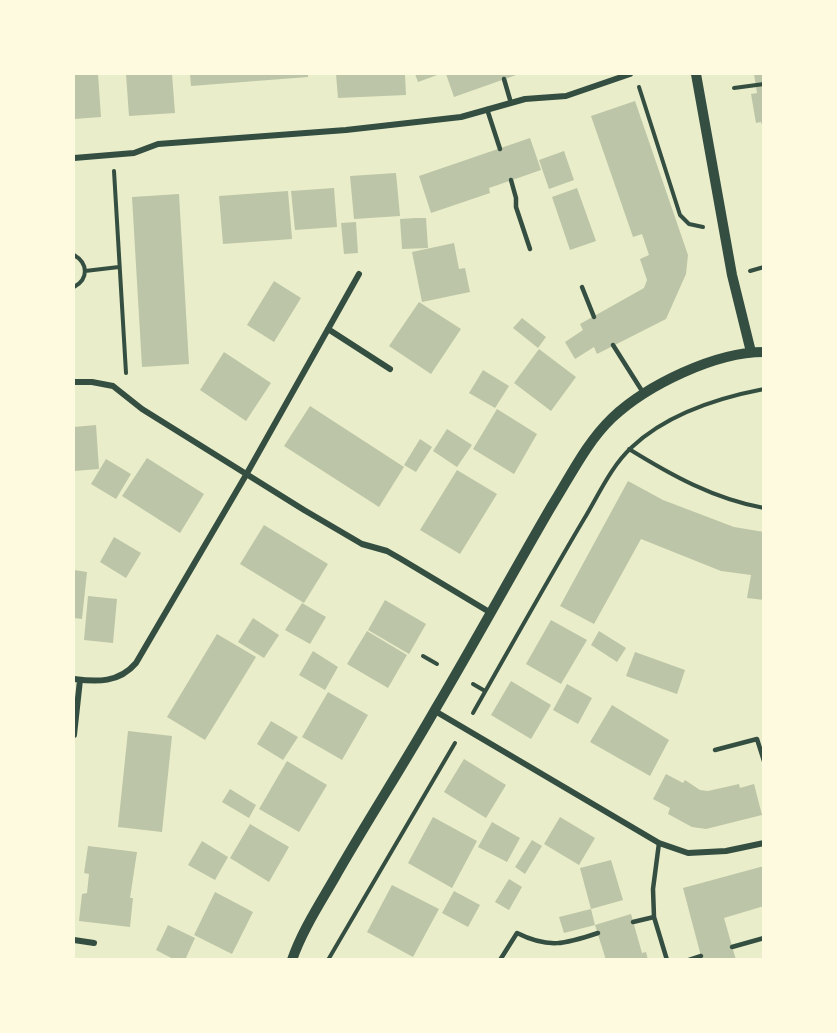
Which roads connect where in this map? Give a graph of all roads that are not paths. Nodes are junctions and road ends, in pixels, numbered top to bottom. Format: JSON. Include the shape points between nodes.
{"nodes":[{"id":1,"x":630,"y":74,"type":"edge"},
{"id":2,"x":696,"y":74,"type":"edge"},
{"id":3,"x":504,"y":79,"type":"dead end"},
{"id":4,"x":511,"y":103,"type":"junction"},
{"id":5,"x":487,"y":110,"type":"junction"},
{"id":6,"x":500,"y":148,"type":"dead end"},
{"id":7,"x":74,"y":158,"type":"edge"},
{"id":8,"x":511,"y":180,"type":"dead end"},
{"id":9,"x":530,"y":249,"type":"dead end"},
{"id":10,"x":359,"y":274,"type":"dead end"},
{"id":11,"x":582,"y":287,"type":"dead end"},
{"id":12,"x":594,"y":317,"type":"dead end"},
{"id":13,"x":328,"y":329,"type":"junction"},
{"id":14,"x":613,"y":345,"type":"dead end"},
{"id":15,"x":751,"y":352,"type":"junction"},
{"id":16,"x":764,"y":352,"type":"edge"},
{"id":17,"x":390,"y":369,"type":"dead end"},
{"id":18,"x":74,"y":382,"type":"edge"},
{"id":19,"x":644,"y":394,"type":"junction"},
{"id":20,"x":246,"y":475,"type":"junction"},
{"id":21,"x":491,"y":613,"type":"junction"},
{"id":22,"x":77,"y":679,"type":"edge"},
{"id":23,"x":435,"y":711,"type":"junction"},
{"id":24,"x":74,"y":735,"type":"edge"},
{"id":25,"x":715,"y":750,"type":"dead end"},
{"id":26,"x":764,"y":761,"type":"edge"},
{"id":27,"x":659,"y":843,"type":"junction"},
{"id":28,"x":764,"y":843,"type":"edge"},
{"id":29,"x":654,"y":916,"type":"junction"},
{"id":30,"x":633,"y":922,"type":"dead end"},
{"id":31,"x":598,"y":933,"type":"dead end"},
{"id":32,"x":764,"y":938,"type":"edge"},
{"id":33,"x":74,"y":940,"type":"edge"},
{"id":34,"x":94,"y":943,"type":"dead end"},
{"id":35,"x":732,"y":947,"type":"dead end"},
{"id":36,"x":701,"y":956,"type":"dead end"},
{"id":37,"x":292,"y":960,"type":"edge"},
{"id":38,"x":500,"y":960,"type":"edge"},
{"id":39,"x":666,"y":960,"type":"edge"},
{"id":40,"x":689,"y":960,"type":"edge"}],
"edges":[{"from":1,"to":4,"type":"street","via":[[566,96]]},
{"from":2,"to":15,"type":"street","via":[[732,275]]},
{"from":3,"to":4,"type":"lane"},
{"from":4,"to":5,"type":"street"},
{"from":5,"to":6,"type":"lane"},
{"from":5,"to":7,"type":"street","via":[[460,117],[346,130],[158,144],[134,153]]},
{"from":8,"to":9,"type":"lane"},
{"from":10,"to":13,"type":"street"},
{"from":11,"to":12,"type":"lane"},
{"from":13,"to":17,"type":"street"},
{"from":13,"to":20,"type":"street"},
{"from":14,"to":19,"type":"lane"},
{"from":15,"to":16,"type":"street"},
{"from":15,"to":19,"type":"street","via":[[705,365]]},
{"from":18,"to":20,"type":"street","via":[[113,386],[142,410]]},
{"from":19,"to":21,"type":"street","via":[[612,418],[585,451]]},
{"from":20,"to":21,"type":"street","via":[[362,544],[401,559]]},
{"from":20,"to":22,"type":"street","via":[[136,663],[110,680]]},
{"from":21,"to":23,"type":"street"},
{"from":22,"to":24,"type":"street"},
{"from":23,"to":27,"type":"street"},
{"from":23,"to":37,"type":"street","via":[[370,815]]},
{"from":25,"to":26,"type":"lane","via":[[757,739]]},
{"from":27,"to":28,"type":"street","via":[[688,853]]},
{"from":27,"to":29,"type":"lane"},
{"from":29,"to":30,"type":"lane"},
{"from":29,"to":39,"type":"lane"},
{"from":31,"to":38,"type":"lane","via":[[549,945],[517,933]]},
{"from":32,"to":35,"type":"lane"},
{"from":33,"to":34,"type":"street"},
{"from":36,"to":40,"type":"lane"}]}
